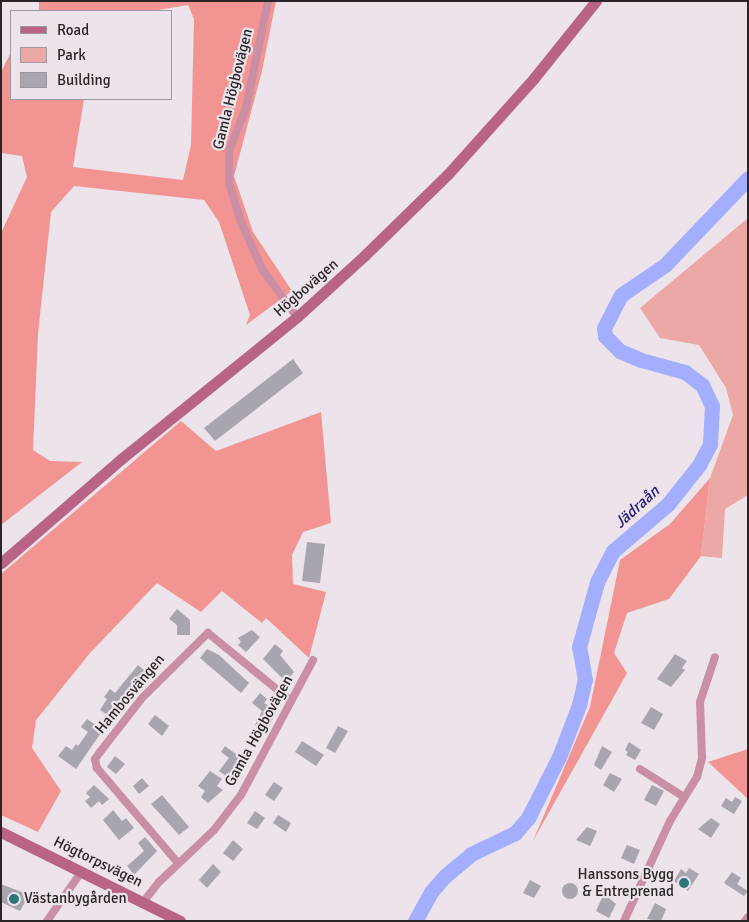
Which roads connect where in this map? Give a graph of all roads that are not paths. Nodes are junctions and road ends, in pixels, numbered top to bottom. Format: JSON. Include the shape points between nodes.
{"nodes":[{"id":1,"x":268,"y":1,"type":"edge"},
{"id":2,"x":596,"y":1,"type":"edge"},
{"id":3,"x":297,"y":317,"type":"junction"},
{"id":4,"x":1,"y":563,"type":"edge"},
{"id":5,"x":715,"y":657,"type":"dead end"},
{"id":6,"x":313,"y":660,"type":"dead end"},
{"id":7,"x":291,"y":701,"type":"junction"},
{"id":8,"x":640,"y":769,"type":"dead end"},
{"id":9,"x":684,"y":797,"type":"junction"},
{"id":10,"x":1,"y":832,"type":"edge"},
{"id":11,"x":178,"y":863,"type":"junction"},
{"id":12,"x":82,"y":870,"type":"junction"},
{"id":13,"x":144,"y":901,"type":"junction"},
{"id":14,"x":748,"y":917,"type":"edge"},
{"id":15,"x":47,"y":921,"type":"edge"},
{"id":16,"x":180,"y":921,"type":"edge"},
{"id":17,"x":624,"y":921,"type":"edge"},
{"id":18,"x":746,"y":921,"type":"edge"}],
"edges":[{"from":1,"to":3,"type":"street","name":"Gamla Högbovägen","via":[[246,108],[230,151],[229,184],[241,222],[262,269]]},
{"from":2,"to":3,"type":"main road","name":"Högbovägen","via":[[534,78],[448,174]]},
{"from":3,"to":4,"type":"main road","name":"Högbovägen","via":[[121,459]]},
{"from":5,"to":9,"type":"street","via":[[700,702],[700,765]]},
{"from":6,"to":7,"type":"street","name":"Gamla Högbovägen"},
{"from":7,"to":11,"type":"street","name":"Gamla Högbovägen","via":[[241,795],[214,830]]},
{"from":7,"to":11,"type":"street","name":"Hambosvängen","via":[[217,636],[208,633],[142,698],[100,752],[95,760],[97,768]]},
{"from":8,"to":9,"type":"street"},
{"from":9,"to":17,"type":"street","via":[[670,820]]},
{"from":10,"to":12,"type":"main road","name":"Högtorpsvägen"},
{"from":11,"to":13,"type":"street","name":"Gamla Högbovägen"},
{"from":12,"to":13,"type":"main road","name":"Högtorpsvägen"},
{"from":12,"to":15,"type":"street"},
{"from":13,"to":16,"type":"main road","name":"Högtorpsvägen"},
{"from":14,"to":18,"type":"street"}]}
